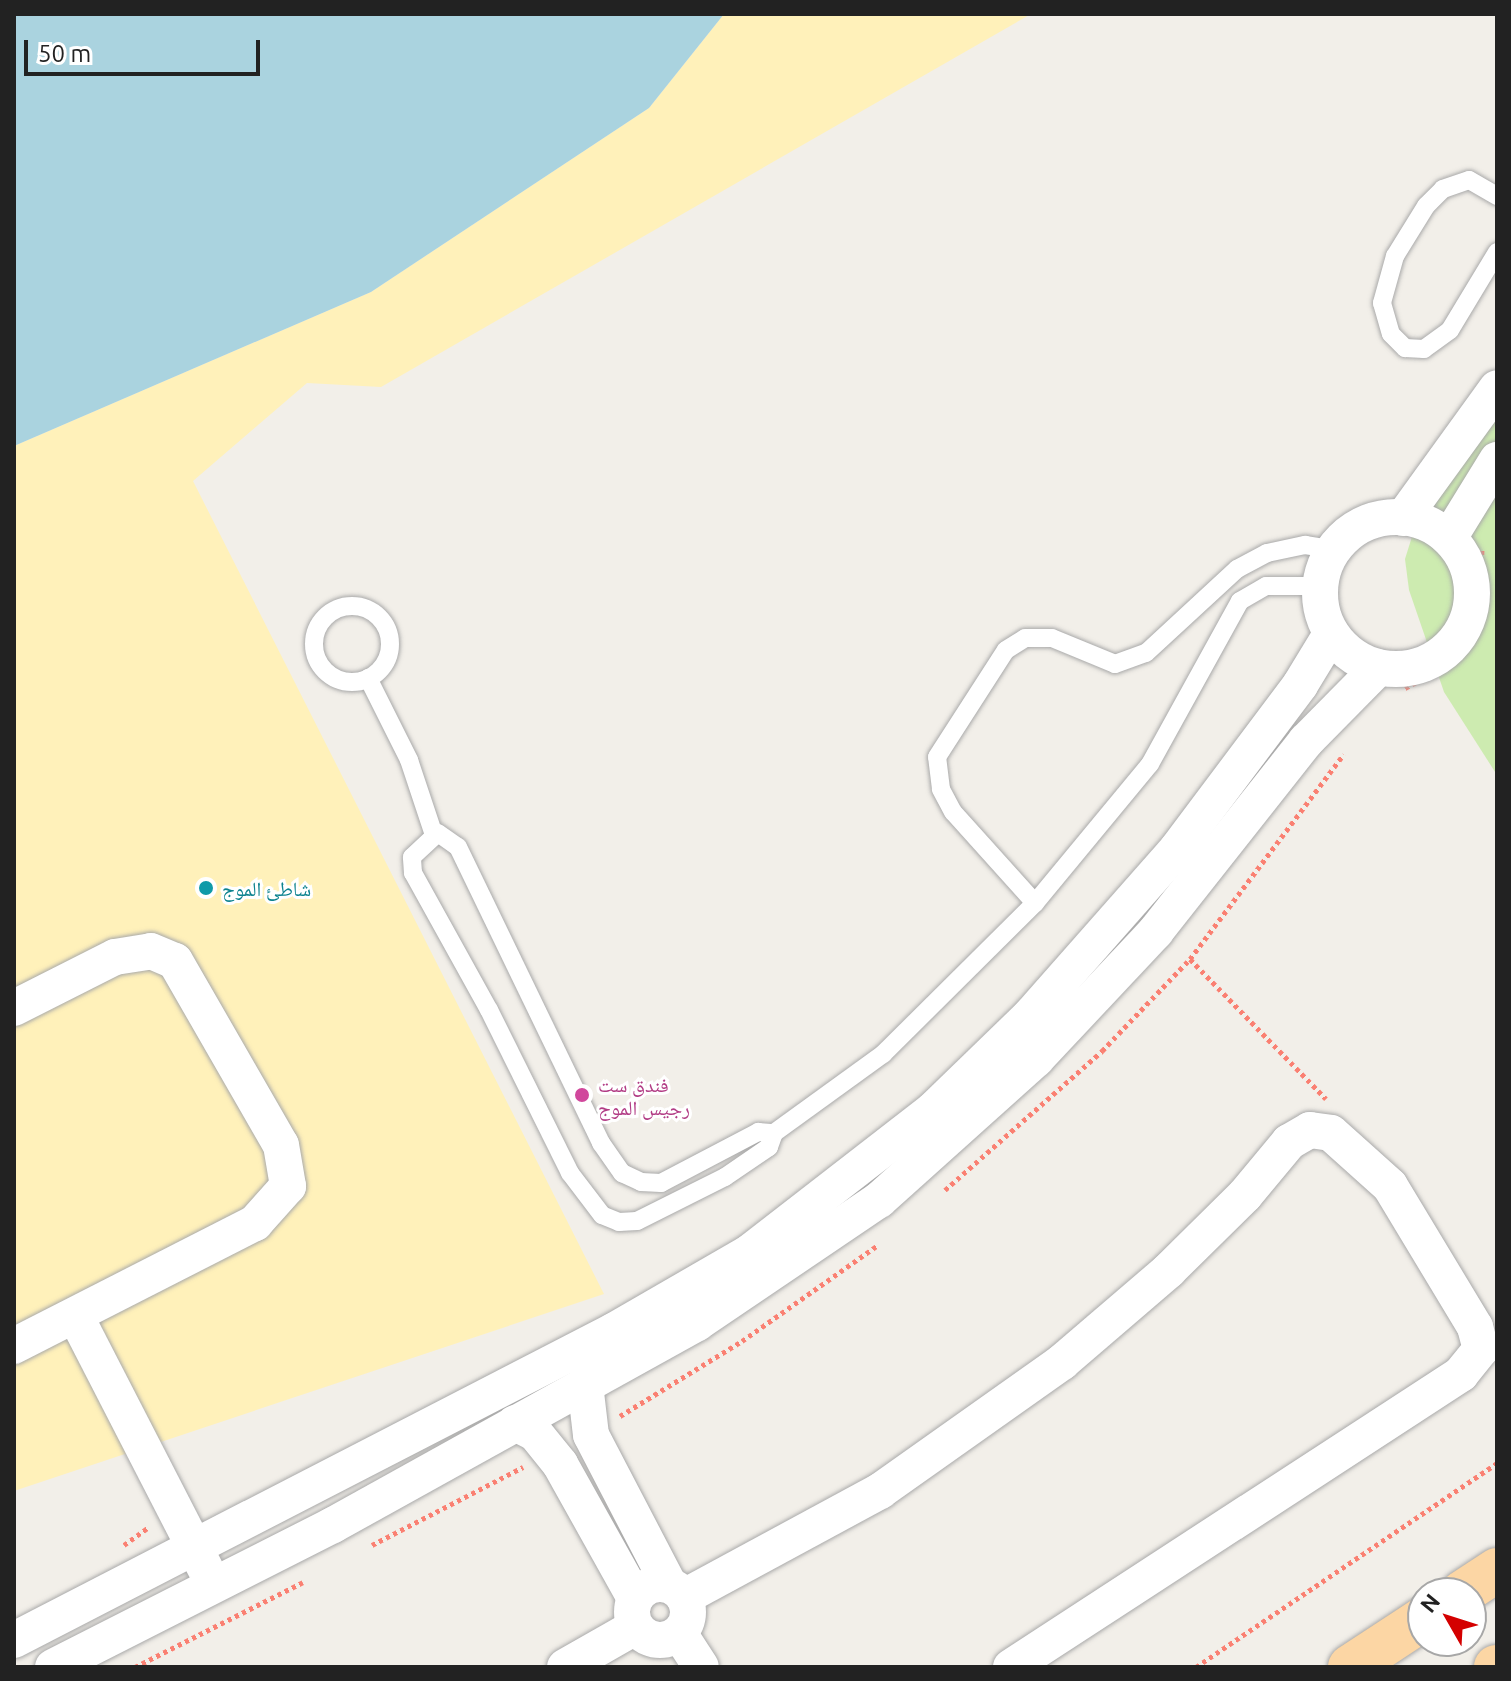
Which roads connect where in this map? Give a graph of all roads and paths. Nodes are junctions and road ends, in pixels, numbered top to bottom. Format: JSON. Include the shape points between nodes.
{"nodes":[{"id":1,"x":1497,"y":196,"type":"edge"},
{"id":2,"x":1497,"y":252,"type":"edge"},
{"id":3,"x":1497,"y":388,"type":"edge"},
{"id":4,"x":1497,"y":460,"type":"edge"},
{"id":5,"x":1403,"y":518,"type":"junction"},
{"id":6,"x":1449,"y":538,"type":"junction"},
{"id":7,"x":1485,"y":538,"type":"dead end"},
{"id":8,"x":1335,"y":550,"type":"junction"},
{"id":9,"x":1321,"y":586,"type":"junction"},
{"id":10,"x":1331,"y":634,"type":"junction"},
{"id":11,"x":368,"y":678,"type":"junction"},
{"id":12,"x":1394,"y":681,"type":"junction"},
{"id":13,"x":1349,"y":748,"type":"dead end"},
{"id":14,"x":434,"y":835,"type":"junction"},
{"id":15,"x":1035,"y":903,"type":"junction"},
{"id":16,"x":1190,"y":959,"type":"dead end"},
{"id":17,"x":14,"y":1008,"type":"edge"},
{"id":18,"x":774,"y":1133,"type":"junction"},
{"id":19,"x":76,"y":1317,"type":"junction"},
{"id":20,"x":14,"y":1346,"type":"edge"},
{"id":21,"x":585,"y":1384,"type":"junction"},
{"id":22,"x":515,"y":1423,"type":"junction"},
{"id":23,"x":1497,"y":1463,"type":"edge"},
{"id":24,"x":194,"y":1548,"type":"junction"},
{"id":25,"x":214,"y":1586,"type":"junction"},
{"id":26,"x":677,"y":1591,"type":"junction"},
{"id":27,"x":635,"y":1612,"type":"junction"},
{"id":28,"x":1407,"y":1630,"type":"edge"},
{"id":29,"x":679,"y":1633,"type":"junction"},
{"id":30,"x":14,"y":1640,"type":"edge"},
{"id":31,"x":53,"y":1667,"type":"edge"},
{"id":32,"x":565,"y":1667,"type":"edge"},
{"id":33,"x":701,"y":1667,"type":"edge"},
{"id":34,"x":1011,"y":1667,"type":"edge"},
{"id":35,"x":1196,"y":1667,"type":"edge"},
{"id":36,"x":1350,"y":1667,"type":"edge"}],
"edges":[{"from":1,"to":2,"type":"lane","via":[[1469,180],[1443,189],[1426,206],[1395,256],[1382,303],[1391,334],[1405,348],[1424,349],[1450,330]]},
{"from":3,"to":5,"type":"street"},
{"from":4,"to":6,"type":"street"},
{"from":5,"to":6,"type":"street","via":[[1433,526]]},
{"from":5,"to":8,"type":"street","via":[[1366,524]]},
{"from":6,"to":12,"type":"street","via":[[1470,572],[1473,591],[1467,621],[1452,646]]},
{"from":7,"to":12,"type":"path","via":[[1478,618],[1466,643],[1448,665]]},
{"from":8,"to":9,"type":"street"},
{"from":8,"to":15,"type":"lane","via":[[1305,545],[1267,553],[1237,569],[1146,653],[1115,664],[1052,638],[1025,638],[1006,650],[937,757],[941,789],[953,812]]},
{"from":9,"to":10,"type":"street"},
{"from":9,"to":15,"type":"lane","via":[[1266,586],[1240,601],[1150,764]]},
{"from":10,"to":12,"type":"street","via":[[1360,661]]},
{"from":10,"to":24,"type":"street","via":[[1265,733],[1137,897],[1030,1016],[933,1110],[750,1252],[615,1330]]},
{"from":11,"to":11,"type":"lane","via":[[386,659],[389,633],[373,612],[348,606],[335,610],[316,629],[313,642],[320,667],[342,681]]},
{"from":11,"to":14,"type":"lane","via":[[409,760]]},
{"from":12,"to":21,"type":"street","via":[[1306,741],[1156,931],[1036,1059],[879,1200],[697,1323]]},
{"from":13,"to":16,"type":"path"},
{"from":14,"to":18,"type":"lane","via":[[458,847],[601,1143],[622,1173],[661,1183],[758,1132]]},
{"from":14,"to":18,"type":"lane","via":[[412,857],[413,873],[570,1173],[602,1215],[619,1222],[663,1210],[756,1158],[769,1147]]},
{"from":15,"to":18,"type":"lane","via":[[883,1054]]},
{"from":17,"to":19,"type":"street","via":[[115,957],[151,951],[175,961],[281,1145],[288,1186],[255,1223]]},
{"from":19,"to":20,"type":"street"},
{"from":19,"to":24,"type":"street"},
{"from":21,"to":22,"type":"street"},
{"from":21,"to":26,"type":"street","via":[[591,1435]]},
{"from":22,"to":25,"type":"street"},
{"from":22,"to":27,"type":"street","via":[[535,1433],[560,1464]]},
{"from":23,"to":35,"type":"path"},
{"from":24,"to":25,"type":"street"},
{"from":24,"to":30,"type":"street"},
{"from":25,"to":31,"type":"street"},
{"from":26,"to":27,"type":"street","via":[[650,1585]]},
{"from":26,"to":29,"type":"street","via":[[688,1616]]},
{"from":26,"to":34,"type":"street","via":[[880,1491],[1062,1362],[1168,1271],[1245,1195],[1289,1142],[1310,1130],[1331,1133],[1390,1186],[1475,1327],[1481,1349],[1461,1374],[1429,1396]]},
{"from":27,"to":29,"type":"street","via":[[650,1639]]},
{"from":27,"to":32,"type":"street"},
{"from":28,"to":36,"type":"main road"},
{"from":29,"to":33,"type":"street"}]}
